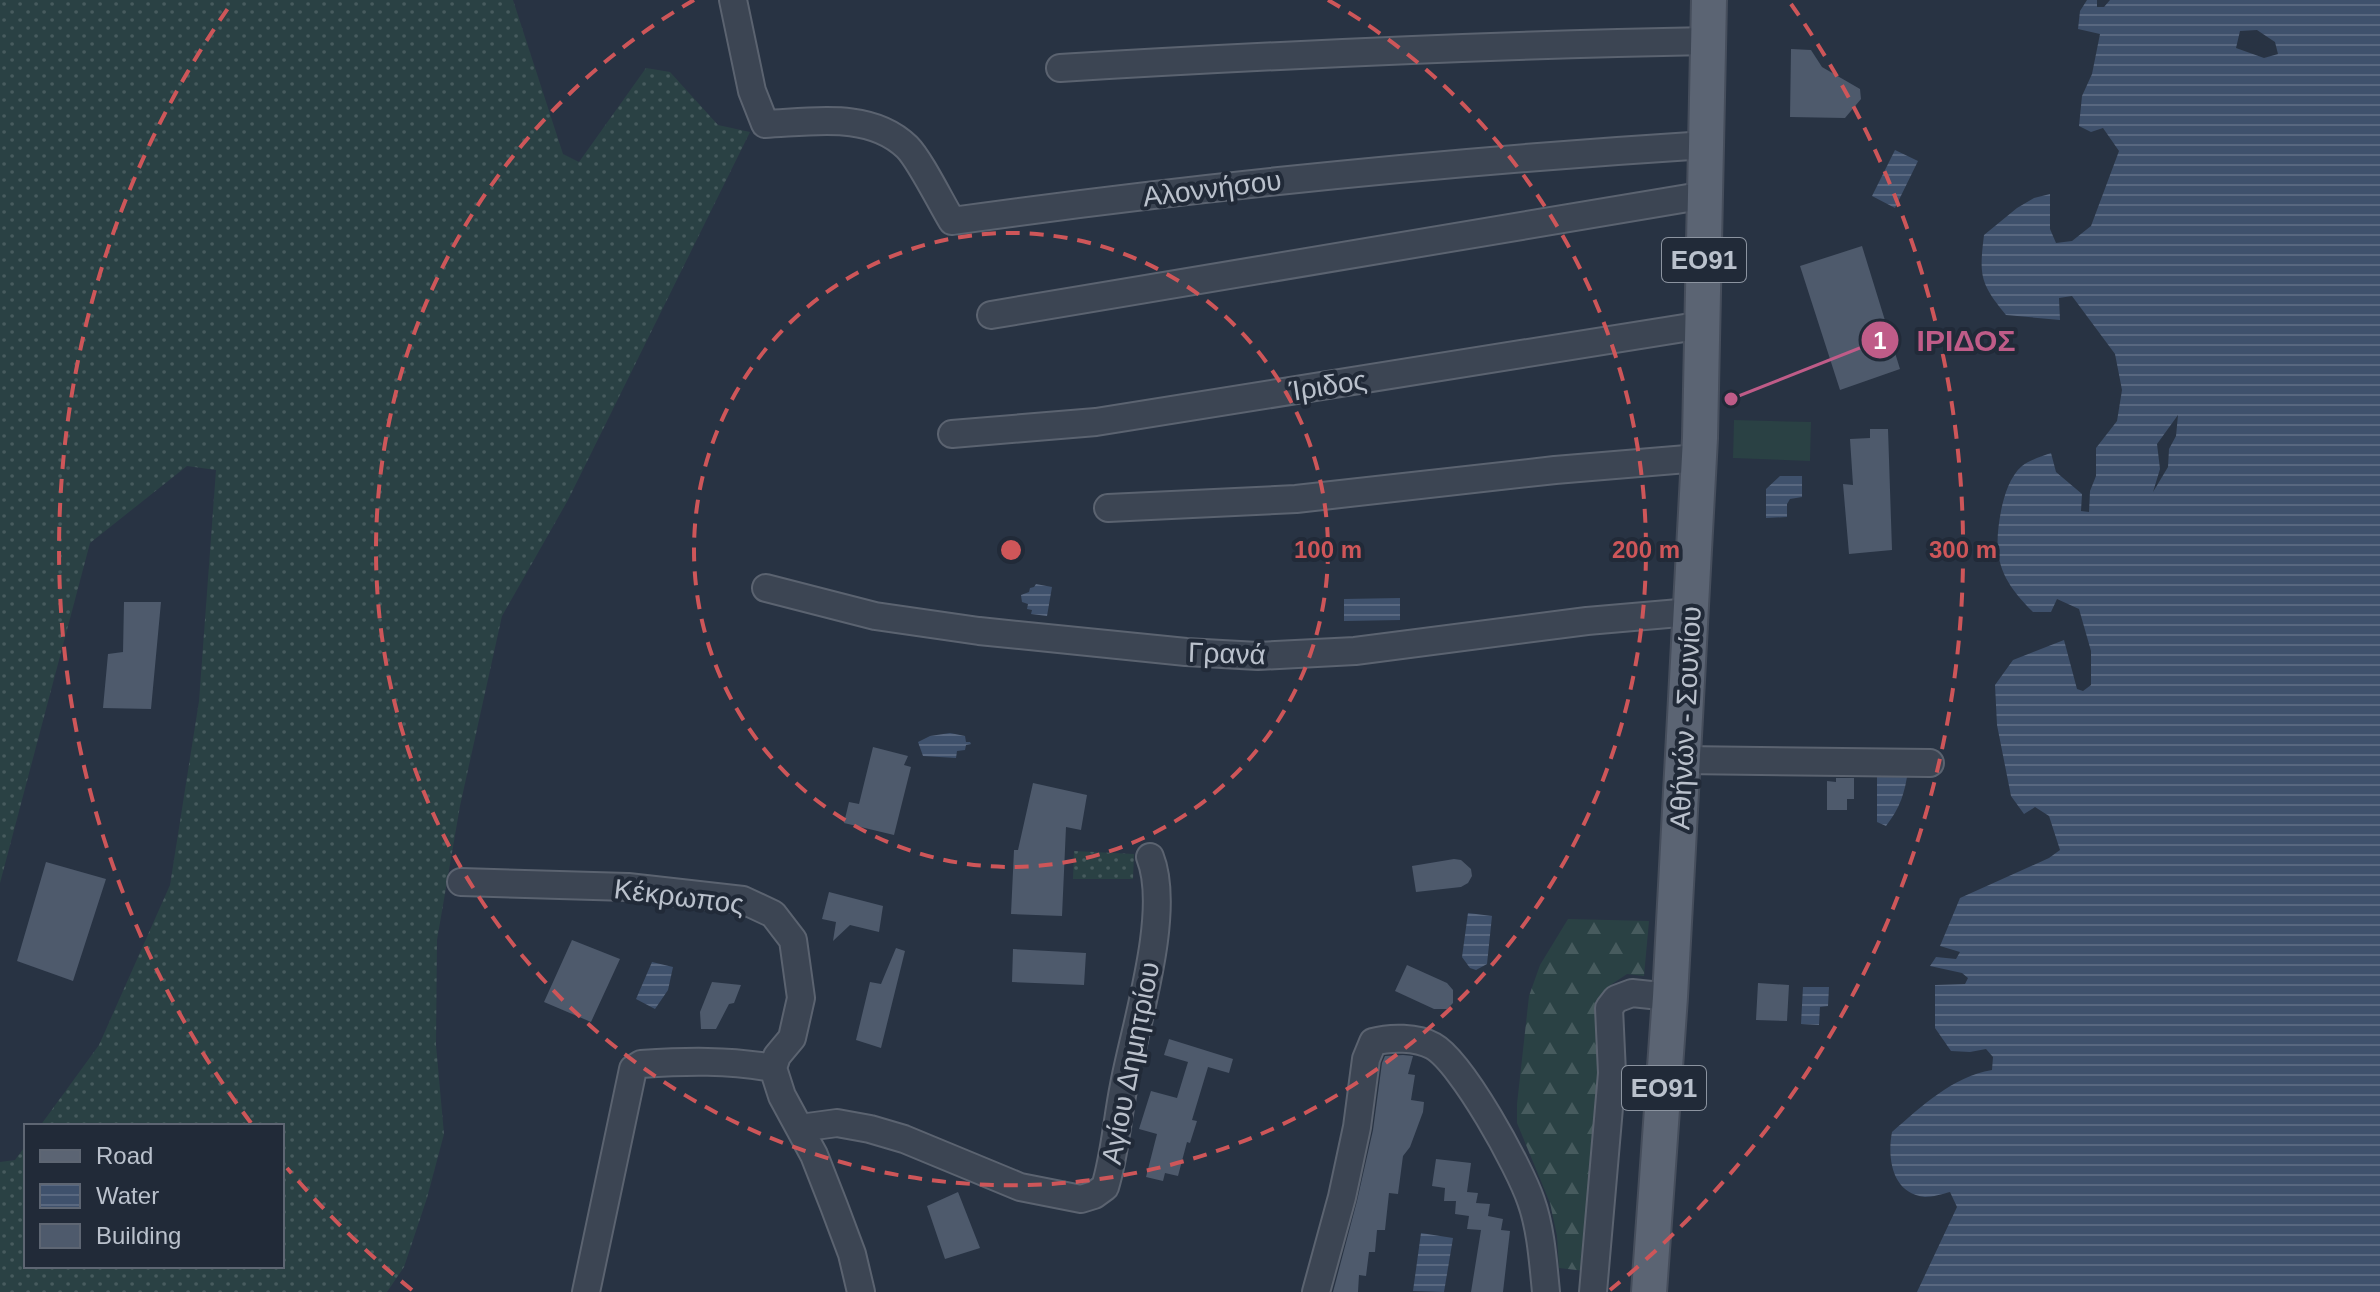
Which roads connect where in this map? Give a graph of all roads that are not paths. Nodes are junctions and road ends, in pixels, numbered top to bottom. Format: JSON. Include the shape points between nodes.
{"nodes":[{"id":1,"x":733,"y":0,"type":"edge"},
{"id":2,"x":1709,"y":0,"type":"edge"},
{"id":3,"x":1708,"y":41,"type":"junction"},
{"id":4,"x":1060,"y":68,"type":"dead end"},
{"id":5,"x":1706,"y":145,"type":"junction"},
{"id":6,"x":1706,"y":195,"type":"junction"},
{"id":7,"x":991,"y":315,"type":"dead end"},
{"id":8,"x":1703,"y":325,"type":"junction"},
{"id":9,"x":952,"y":434,"type":"dead end"},
{"id":10,"x":1699,"y":458,"type":"junction"},
{"id":11,"x":1108,"y":508,"type":"dead end"},
{"id":12,"x":766,"y":588,"type":"dead end"},
{"id":13,"x":1691,"y":612,"type":"junction"},
{"id":14,"x":1683,"y":760,"type":"junction"},
{"id":15,"x":1930,"y":763,"type":"dead end"},
{"id":16,"x":1150,"y":857,"type":"dead end"},
{"id":17,"x":461,"y":882,"type":"dead end"},
{"id":18,"x":1670,"y":997,"type":"junction"},
{"id":19,"x":773,"y":1068,"type":"junction"},
{"id":20,"x":800,"y":1128,"type":"junction"},
{"id":21,"x":586,"y":1292,"type":"edge"},
{"id":22,"x":861,"y":1292,"type":"edge"},
{"id":23,"x":1316,"y":1292,"type":"edge"},
{"id":24,"x":1546,"y":1292,"type":"edge"},
{"id":25,"x":1593,"y":1292,"type":"edge"},
{"id":26,"x":1649,"y":1292,"type":"edge"}],
"edges":[{"from":1,"to":5,"type":"street","name":"Αλοννήσου","via":[[752,91],[765,124],[864,124],[885,131],[908,148],[952,221],[1352,172]]},
{"from":2,"to":3,"type":"main road","name":"Αθήνών - Σουνίου","number":"ΕΟ91"},
{"from":3,"to":4,"type":"street"},
{"from":3,"to":5,"type":"main road","name":"Αθήνών - Σουνίου","number":"ΕΟ91"},
{"from":5,"to":6,"type":"main road","name":"Αθήνών - Σουνίου","number":"ΕΟ91"},
{"from":6,"to":7,"type":"street"},
{"from":6,"to":8,"type":"main road","name":"Αθήνών - Σουνίου","number":"ΕΟ91"},
{"from":8,"to":9,"type":"street","name":"Ίριδος","via":[[1096,422]]},
{"from":8,"to":10,"type":"main road","name":"Αθήνών - Σουνίου","number":"ΕΟ91"},
{"from":10,"to":11,"type":"street","via":[[1296,499]]},
{"from":10,"to":13,"type":"main road","name":"Αθήνών - Σουνίου","number":"ΕΟ91"},
{"from":12,"to":13,"type":"street","name":"Γρανά","via":[[875,616],[964,629],[1258,656],[1355,651]]},
{"from":13,"to":14,"type":"main road","name":"Αθήνών - Σουνίου","number":"ΕΟ91"},
{"from":14,"to":15,"type":"street"},
{"from":14,"to":18,"type":"main road","name":"Αθήνών - Σουνίου","number":"ΕΟ91"},
{"from":16,"to":20,"type":"street","name":"Αγίου Δημητρίου","via":[[1156,884],[1154,942],[1105,1187],[1081,1199],[1020,1187],[870,1129],[837,1123]]},
{"from":17,"to":19,"type":"street","name":"Κέκρωπος","via":[[628,887],[743,900],[773,914],[793,940],[801,998],[792,1038]]},
{"from":18,"to":25,"type":"street","via":[[1632,993],[1609,1008],[1612,1073]]},
{"from":18,"to":26,"type":"main road","name":"Αθήνών - Σουνίου","number":"ΕΟ91"},
{"from":19,"to":20,"type":"street"},
{"from":19,"to":21,"type":"street","via":[[706,1061],[641,1064],[633,1069]]},
{"from":20,"to":22,"type":"street","via":[[852,1254]]},
{"from":23,"to":24,"type":"street","via":[[1357,1127],[1366,1059],[1373,1042],[1389,1037],[1432,1045],[1448,1058],[1507,1147],[1532,1201]]}]}
